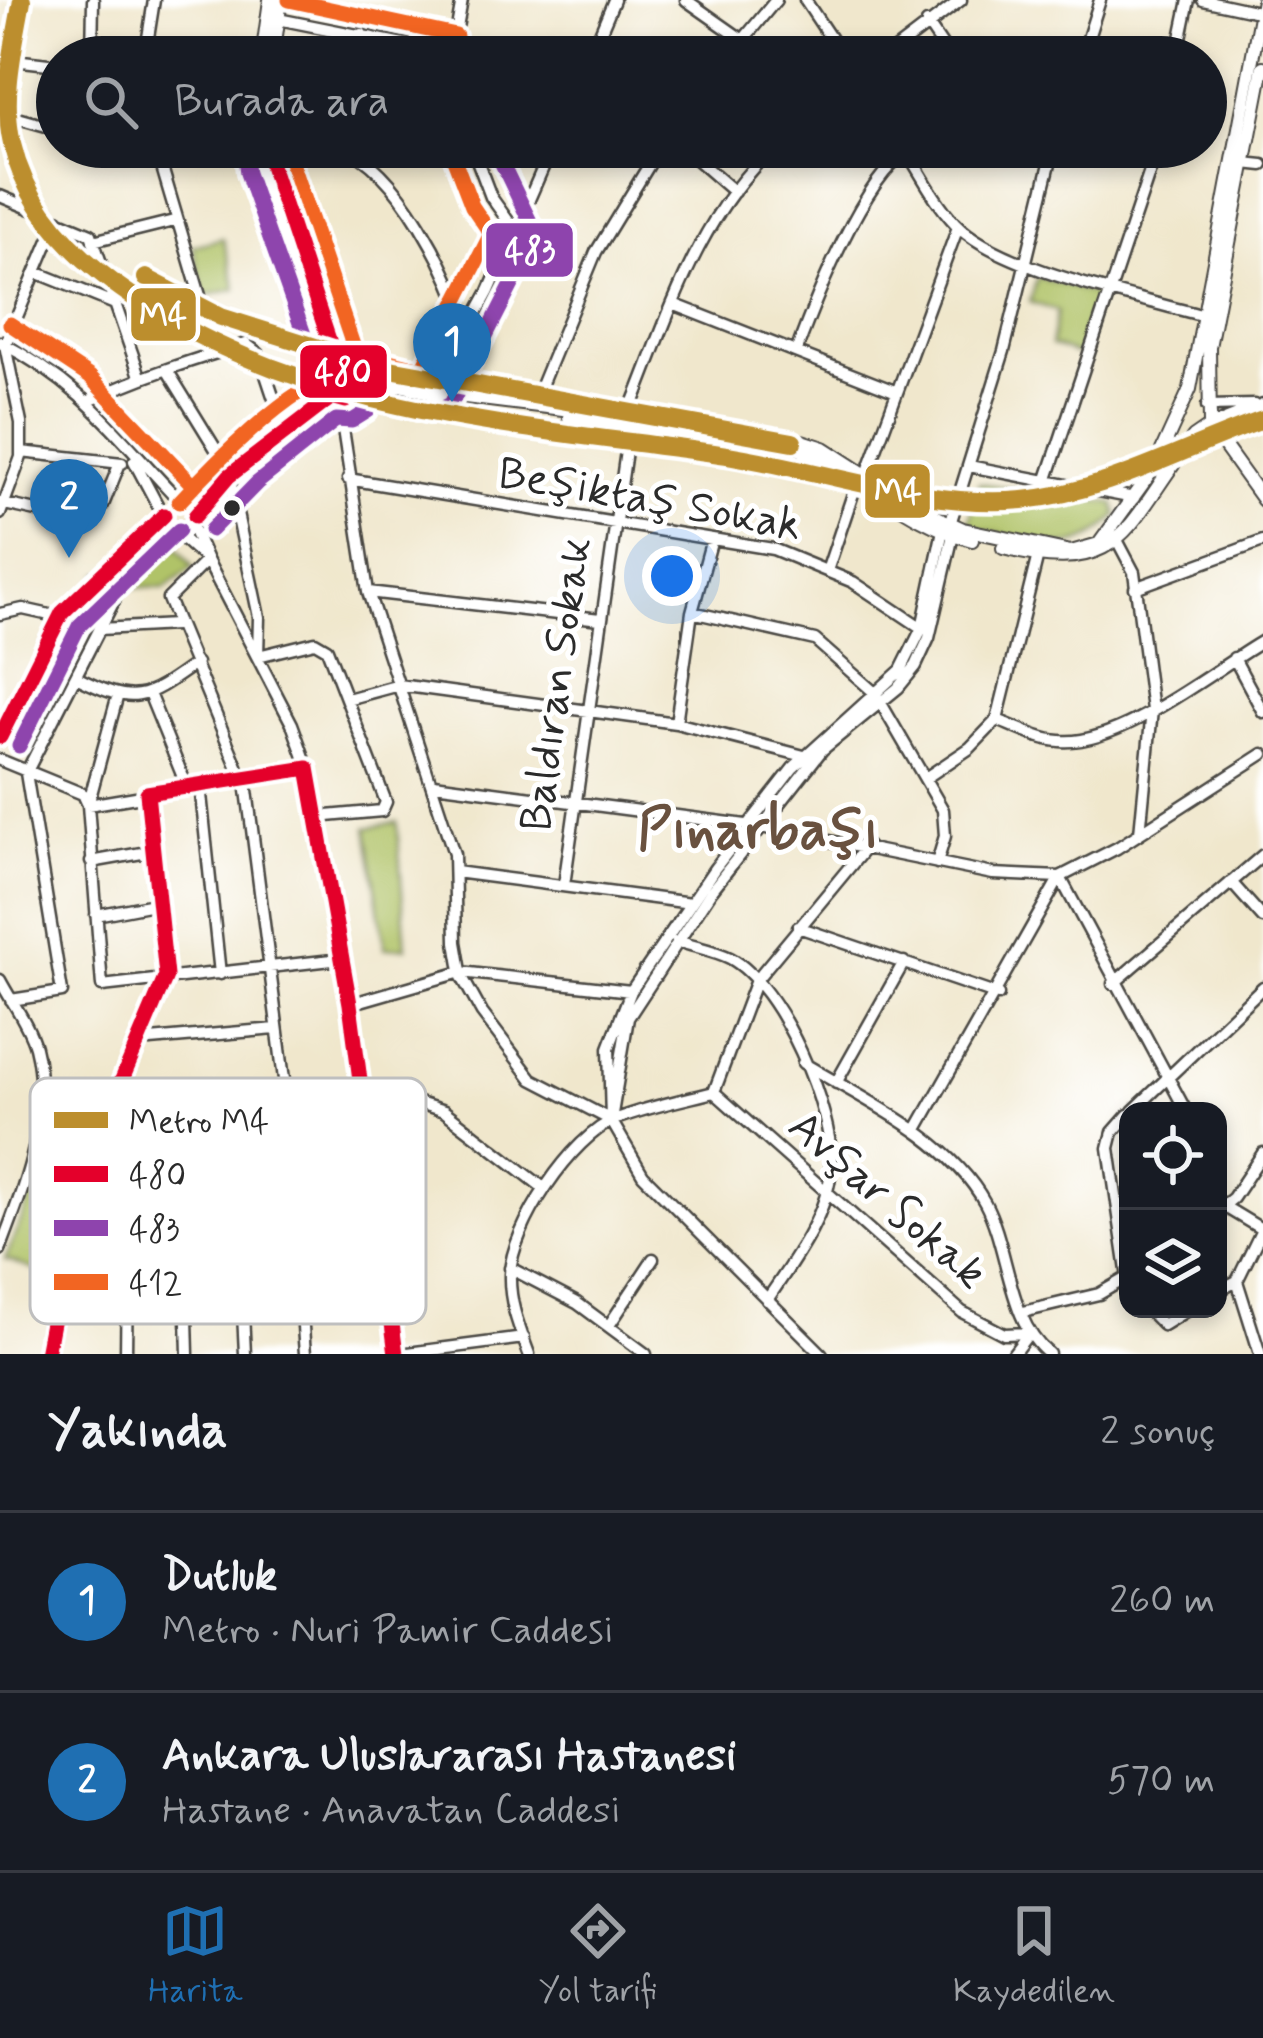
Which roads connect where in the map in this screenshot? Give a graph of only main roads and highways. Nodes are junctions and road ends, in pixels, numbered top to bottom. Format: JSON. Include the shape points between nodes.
{"nodes":[{"id":1,"x":270,"y":0,"type":"edge"},
{"id":2,"x":281,"y":0,"type":"edge"},
{"id":3,"x":1263,"y":0,"type":"edge"},
{"id":4,"x":1263,"y":13,"type":"edge"},
{"id":5,"x":265,"y":36,"type":"edge"},
{"id":6,"x":276,"y":36,"type":"edge"},
{"id":7,"x":1263,"y":67,"type":"edge"},
{"id":8,"x":257,"y":168,"type":"edge"},
{"id":9,"x":268,"y":168,"type":"edge"},
{"id":10,"x":356,"y":379,"type":"junction"},
{"id":11,"x":332,"y":386,"type":"junction"},
{"id":12,"x":352,"y":398,"type":"junction"},
{"id":13,"x":1186,"y":401,"type":"junction"},
{"id":14,"x":1207,"y":406,"type":"junction"},
{"id":15,"x":630,"y":418,"type":"junction"},
{"id":16,"x":1176,"y":424,"type":"junction"},
{"id":17,"x":1210,"y":426,"type":"junction"},
{"id":18,"x":1194,"y":436,"type":"junction"},
{"id":19,"x":1263,"y":500,"type":"edge"},
{"id":20,"x":948,"y":529,"type":"junction"}],
"edges":[{"from":1,"to":5,"type":"main road"},
{"from":2,"to":6,"type":"main road"},
{"from":3,"to":4,"type":"main road"},
{"from":4,"to":13,"type":"main road"},
{"from":7,"to":14,"type":"main road","via":[[1209,347]]},
{"from":8,"to":11,"type":"main road"},
{"from":9,"to":11,"type":"main road"},
{"from":10,"to":11,"type":"main road"},
{"from":10,"to":12,"type":"main road"},
{"from":10,"to":15,"type":"main road"},
{"from":11,"to":12,"type":"main road"},
{"from":11,"to":12,"type":"main road","via":[[343,429]]},
{"from":12,"to":15,"type":"main road","via":[[384,392]]},
{"from":13,"to":14,"type":"main road"},
{"from":13,"to":16,"type":"main road"},
{"from":14,"to":17,"type":"main road"},
{"from":15,"to":20,"type":"main road","via":[[821,456]]},
{"from":16,"to":18,"type":"main road"},
{"from":16,"to":20,"type":"main road","via":[[1099,544],[1071,552]]},
{"from":17,"to":18,"type":"main road"},
{"from":17,"to":19,"type":"main road"},
{"from":18,"to":20,"type":"main road","via":[[1104,551],[1072,561]]}]}
